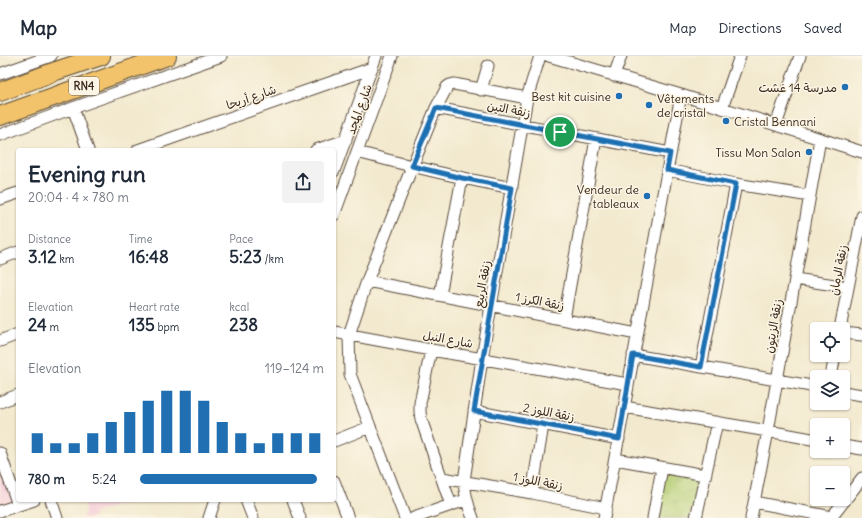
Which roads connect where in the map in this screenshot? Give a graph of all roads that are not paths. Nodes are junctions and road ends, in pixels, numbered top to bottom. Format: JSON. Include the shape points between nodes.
{"nodes":[{"id":1,"x":51,"y":56,"type":"edge"},
{"id":2,"x":101,"y":56,"type":"edge"},
{"id":3,"x":167,"y":56,"type":"edge"},
{"id":4,"x":221,"y":56,"type":"edge"},
{"id":5,"x":376,"y":56,"type":"edge"},
{"id":6,"x":392,"y":56,"type":"edge"},
{"id":7,"x":540,"y":56,"type":"edge"},
{"id":8,"x":549,"y":56,"type":"edge"},
{"id":9,"x":621,"y":56,"type":"edge"},
{"id":10,"x":740,"y":56,"type":"edge"},
{"id":11,"x":800,"y":56,"type":"edge"},
{"id":12,"x":488,"y":66,"type":"dead end"},
{"id":13,"x":372,"y":68,"type":"junction"},
{"id":14,"x":0,"y":74,"type":"edge"},
{"id":15,"x":614,"y":76,"type":"junction"},
{"id":16,"x":481,"y":90,"type":"junction"},
{"id":17,"x":0,"y":92,"type":"edge"},
{"id":18,"x":681,"y":95,"type":"junction"},
{"id":19,"x":527,"y":98,"type":"junction"},
{"id":20,"x":73,"y":108,"type":"junction"},
{"id":21,"x":436,"y":108,"type":"junction"},
{"id":22,"x":722,"y":108,"type":"junction"},
{"id":23,"x":0,"y":116,"type":"edge"},
{"id":24,"x":524,"y":125,"type":"junction"},
{"id":25,"x":776,"y":125,"type":"junction"},
{"id":26,"x":0,"y":136,"type":"edge"},
{"id":27,"x":596,"y":139,"type":"junction"},
{"id":28,"x":820,"y":139,"type":"junction"},
{"id":29,"x":346,"y":140,"type":"junction"},
{"id":30,"x":87,"y":148,"type":"edge"},
{"id":31,"x":144,"y":148,"type":"edge"},
{"id":32,"x":322,"y":148,"type":"edge"},
{"id":33,"x":357,"y":152,"type":"junction"},
{"id":34,"x":862,"y":152,"type":"edge"},
{"id":35,"x":670,"y":153,"type":"junction"},
{"id":36,"x":336,"y":166,"type":"edge"},
{"id":37,"x":412,"y":166,"type":"junction"},
{"id":38,"x":667,"y":170,"type":"junction"},
{"id":39,"x":462,"y":178,"type":"junction"},
{"id":40,"x":736,"y":184,"type":"junction"},
{"id":41,"x":512,"y":188,"type":"junction"},
{"id":42,"x":16,"y":194,"type":"edge"},
{"id":43,"x":810,"y":196,"type":"junction"},
{"id":44,"x":0,"y":200,"type":"edge"},
{"id":45,"x":336,"y":210,"type":"edge"},
{"id":46,"x":862,"y":216,"type":"edge"},
{"id":47,"x":16,"y":253,"type":"edge"},
{"id":48,"x":0,"y":259,"type":"edge"},
{"id":49,"x":795,"y":279,"type":"junction"},
{"id":50,"x":368,"y":281,"type":"junction"},
{"id":51,"x":848,"y":287,"type":"junction"},
{"id":52,"x":440,"y":295,"type":"junction"},
{"id":53,"x":492,"y":305,"type":"junction"},
{"id":54,"x":564,"y":319,"type":"junction"},
{"id":55,"x":841,"y":322,"type":"edge"},
{"id":56,"x":336,"y":332,"type":"edge"},
{"id":57,"x":850,"y":333,"type":"edge"},
{"id":58,"x":637,"y":334,"type":"junction"},
{"id":59,"x":16,"y":335,"type":"edge"},
{"id":60,"x":349,"y":335,"type":"junction"},
{"id":61,"x":862,"y":335,"type":"edge"},
{"id":62,"x":0,"y":340,"type":"edge"},
{"id":63,"x":431,"y":350,"type":"junction"},
{"id":64,"x":633,"y":355,"type":"junction"},
{"id":65,"x":482,"y":358,"type":"junction"},
{"id":66,"x":701,"y":367,"type":"junction"},
{"id":67,"x":777,"y":379,"type":"junction"},
{"id":68,"x":628,"y":384,"type":"junction"},
{"id":69,"x":810,"y":386,"type":"edge"},
{"id":70,"x":850,"y":393,"type":"edge"},
{"id":71,"x":862,"y":395,"type":"edge"},
{"id":72,"x":16,"y":396,"type":"edge"},
{"id":73,"x":0,"y":402,"type":"edge"},
{"id":74,"x":624,"y":407,"type":"junction"},
{"id":75,"x":474,"y":411,"type":"junction"},
{"id":76,"x":717,"y":422,"type":"junction"},
{"id":77,"x":543,"y":424,"type":"junction"},
{"id":78,"x":370,"y":427,"type":"junction"},
{"id":79,"x":768,"y":431,"type":"junction"},
{"id":80,"x":619,"y":439,"type":"junction"},
{"id":81,"x":810,"y":439,"type":"edge"},
{"id":82,"x":336,"y":440,"type":"edge"},
{"id":83,"x":850,"y":447,"type":"edge"},
{"id":84,"x":862,"y":449,"type":"edge"},
{"id":85,"x":0,"y":453,"type":"edge"},
{"id":86,"x":615,"y":459,"type":"junction"},
{"id":87,"x":662,"y":468,"type":"junction"},
{"id":88,"x":705,"y":476,"type":"junction"},
{"id":89,"x":442,"y":478,"type":"junction"},
{"id":90,"x":862,"y":478,"type":"edge"},
{"id":91,"x":464,"y":481,"type":"junction"},
{"id":92,"x":336,"y":486,"type":"edge"},
{"id":93,"x":532,"y":493,"type":"junction"},
{"id":94,"x":16,"y":499,"type":"edge"},
{"id":95,"x":466,"y":500,"type":"junction"},
{"id":96,"x":17,"y":502,"type":"edge"},
{"id":97,"x":28,"y":502,"type":"edge"},
{"id":98,"x":52,"y":502,"type":"edge"},
{"id":99,"x":214,"y":502,"type":"edge"},
{"id":100,"x":247,"y":502,"type":"edge"},
{"id":101,"x":294,"y":502,"type":"edge"},
{"id":102,"x":754,"y":502,"type":"junction"},
{"id":103,"x":18,"y":505,"type":"junction"},
{"id":104,"x":451,"y":505,"type":"junction"},
{"id":105,"x":0,"y":511,"type":"edge"},
{"id":106,"x":605,"y":513,"type":"edge"},
{"id":107,"x":57,"y":518,"type":"edge"},
{"id":108,"x":209,"y":518,"type":"edge"},
{"id":109,"x":253,"y":518,"type":"edge"},
{"id":110,"x":300,"y":518,"type":"edge"},
{"id":111,"x":348,"y":518,"type":"edge"},
{"id":112,"x":405,"y":518,"type":"edge"},
{"id":113,"x":414,"y":518,"type":"edge"},
{"id":114,"x":473,"y":518,"type":"edge"},
{"id":115,"x":653,"y":518,"type":"edge"},
{"id":116,"x":696,"y":518,"type":"edge"},
{"id":117,"x":750,"y":518,"type":"edge"},
{"id":118,"x":831,"y":518,"type":"edge"}],
"edges":[{"from":1,"to":14,"type":"street"},
{"from":2,"to":17,"type":"main road","number":"RN4"},
{"from":3,"to":23,"type":"main road","number":"RN4"},
{"from":4,"to":20,"type":"street"},
{"from":5,"to":13,"type":"street","name":"شارع المجد"},
{"from":6,"to":33,"type":"street","name":"شارع المجد"},
{"from":7,"to":19,"type":"street","name":"زنقة الربيع"},
{"from":8,"to":15,"type":"street"},
{"from":9,"to":15,"type":"street"},
{"from":10,"to":22,"type":"street"},
{"from":11,"to":25,"type":"street"},
{"from":12,"to":16,"type":"street","name":"زنقة التين"},
{"from":13,"to":29,"type":"street","name":"شارع المجد"},
{"from":13,"to":31,"type":"street","name":"شارع أريحا"},
{"from":15,"to":18,"type":"street"},
{"from":16,"to":19,"type":"street"},
{"from":16,"to":21,"type":"street","via":[[450,85]]},
{"from":18,"to":22,"type":"street"},
{"from":18,"to":35,"type":"street"},
{"from":19,"to":24,"type":"street","name":"زنقة الربيع"},
{"from":20,"to":26,"type":"street"},
{"from":20,"to":30,"type":"street"},
{"from":21,"to":24,"type":"street","name":"زنقة التين"},
{"from":21,"to":37,"type":"street"},
{"from":22,"to":25,"type":"street"},
{"from":24,"to":27,"type":"street","name":"زنقة التين"},
{"from":24,"to":41,"type":"street","name":"زنقة الربيع"},
{"from":25,"to":28,"type":"street"},
{"from":27,"to":35,"type":"street","name":"زنقة التين"},
{"from":27,"to":54,"type":"street"},
{"from":28,"to":34,"type":"street"},
{"from":28,"to":43,"type":"street","name":"زنقة الزيتون"},
{"from":29,"to":32,"type":"street"},
{"from":29,"to":36,"type":"street","name":"شارع المجد"},
{"from":33,"to":37,"type":"street"},
{"from":33,"to":45,"type":"street","name":"شارع المجد"},
{"from":35,"to":38,"type":"street"},
{"from":37,"to":39,"type":"street"},
{"from":37,"to":50,"type":"street"},
{"from":38,"to":40,"type":"street"},
{"from":38,"to":58,"type":"street"},
{"from":39,"to":41,"type":"street"},
{"from":39,"to":52,"type":"street"},
{"from":40,"to":43,"type":"street"},
{"from":40,"to":66,"type":"street"},
{"from":41,"to":53,"type":"street","name":"زنقة الربيع"},
{"from":42,"to":44,"type":"street"},
{"from":43,"to":49,"type":"street","name":"زنقة الزيتون"},
{"from":46,"to":51,"type":"street","name":"زنقة الرمان"},
{"from":47,"to":48,"type":"street"},
{"from":49,"to":51,"type":"street"},
{"from":49,"to":67,"type":"street","name":"زنقة الزيتون"},
{"from":50,"to":52,"type":"street","name":"زنقة الكرز 1"},
{"from":50,"to":60,"type":"street"},
{"from":51,"to":55,"type":"street","name":"زنقة الرمان"},
{"from":52,"to":53,"type":"street","name":"زنقة الكرز 1"},
{"from":53,"to":54,"type":"street","name":"زنقة الكرز 1"},
{"from":53,"to":65,"type":"street","name":"زنقة الربيع"},
{"from":54,"to":58,"type":"street","name":"زنقة الكرز 1"},
{"from":56,"to":60,"type":"street","name":"شارع النبل"},
{"from":57,"to":61,"type":"street"},
{"from":58,"to":64,"type":"street"},
{"from":59,"to":62,"type":"street"},
{"from":60,"to":63,"type":"street","name":"شارع النبل"},
{"from":60,"to":78,"type":"street","via":[[350,374]]},
{"from":63,"to":65,"type":"street","name":"شارع النبل"},
{"from":63,"to":89,"type":"street","via":[[420,412]]},
{"from":64,"to":66,"type":"street"},
{"from":64,"to":68,"type":"street"},
{"from":65,"to":68,"type":"street","name":"شارع النبل"},
{"from":65,"to":75,"type":"street","name":"زنقة الربيع"},
{"from":66,"to":67,"type":"street"},
{"from":67,"to":69,"type":"street"},
{"from":67,"to":79,"type":"street","name":"زنقة الزيتون"},
{"from":68,"to":74,"type":"street"},
{"from":70,"to":71,"type":"street"},
{"from":72,"to":73,"type":"street"},
{"from":74,"to":76,"type":"street"},
{"from":74,"to":80,"type":"street"},
{"from":75,"to":77,"type":"street","name":"زنقة اللوز 2"},
{"from":75,"to":91,"type":"street","name":"زنقة الربيع"},
{"from":76,"to":79,"type":"street"},
{"from":76,"to":88,"type":"street"},
{"from":77,"to":80,"type":"street","name":"زنقة اللوز 2"},
{"from":77,"to":93,"type":"street"},
{"from":78,"to":82,"type":"street"},
{"from":78,"to":112,"type":"street"},
{"from":79,"to":81,"type":"street"},
{"from":79,"to":102,"type":"street","name":"زنقة الزيتون"},
{"from":80,"to":86,"type":"street"},
{"from":83,"to":84,"type":"street"},
{"from":85,"to":94,"type":"street"},
{"from":86,"to":87,"type":"street"},
{"from":86,"to":106,"type":"street"},
{"from":87,"to":88,"type":"street"},
{"from":87,"to":115,"type":"street"},
{"from":88,"to":116,"type":"street"},
{"from":89,"to":91,"type":"street","name":"زنقة اللوز 1"},
{"from":89,"to":104,"type":"street"},
{"from":90,"to":118,"type":"street"},
{"from":91,"to":93,"type":"street","name":"زنقة اللوز 1"},
{"from":91,"to":95,"type":"street","name":"زنقة الربيع"},
{"from":92,"to":111,"type":"street"},
{"from":93,"to":106,"type":"street","name":"زنقة اللوز 1"},
{"from":95,"to":104,"type":"street"},
{"from":95,"to":114,"type":"street","name":"زنقة الربيع"},
{"from":96,"to":103,"type":"street"},
{"from":97,"to":103,"type":"street"},
{"from":98,"to":107,"type":"street"},
{"from":99,"to":108,"type":"street"},
{"from":100,"to":109,"type":"street"},
{"from":101,"to":110,"type":"street"},
{"from":102,"to":117,"type":"street","name":"زنقة الزيتون"},
{"from":102,"to":118,"type":"street"},
{"from":103,"to":105,"type":"street"},
{"from":104,"to":113,"type":"street"}]}
